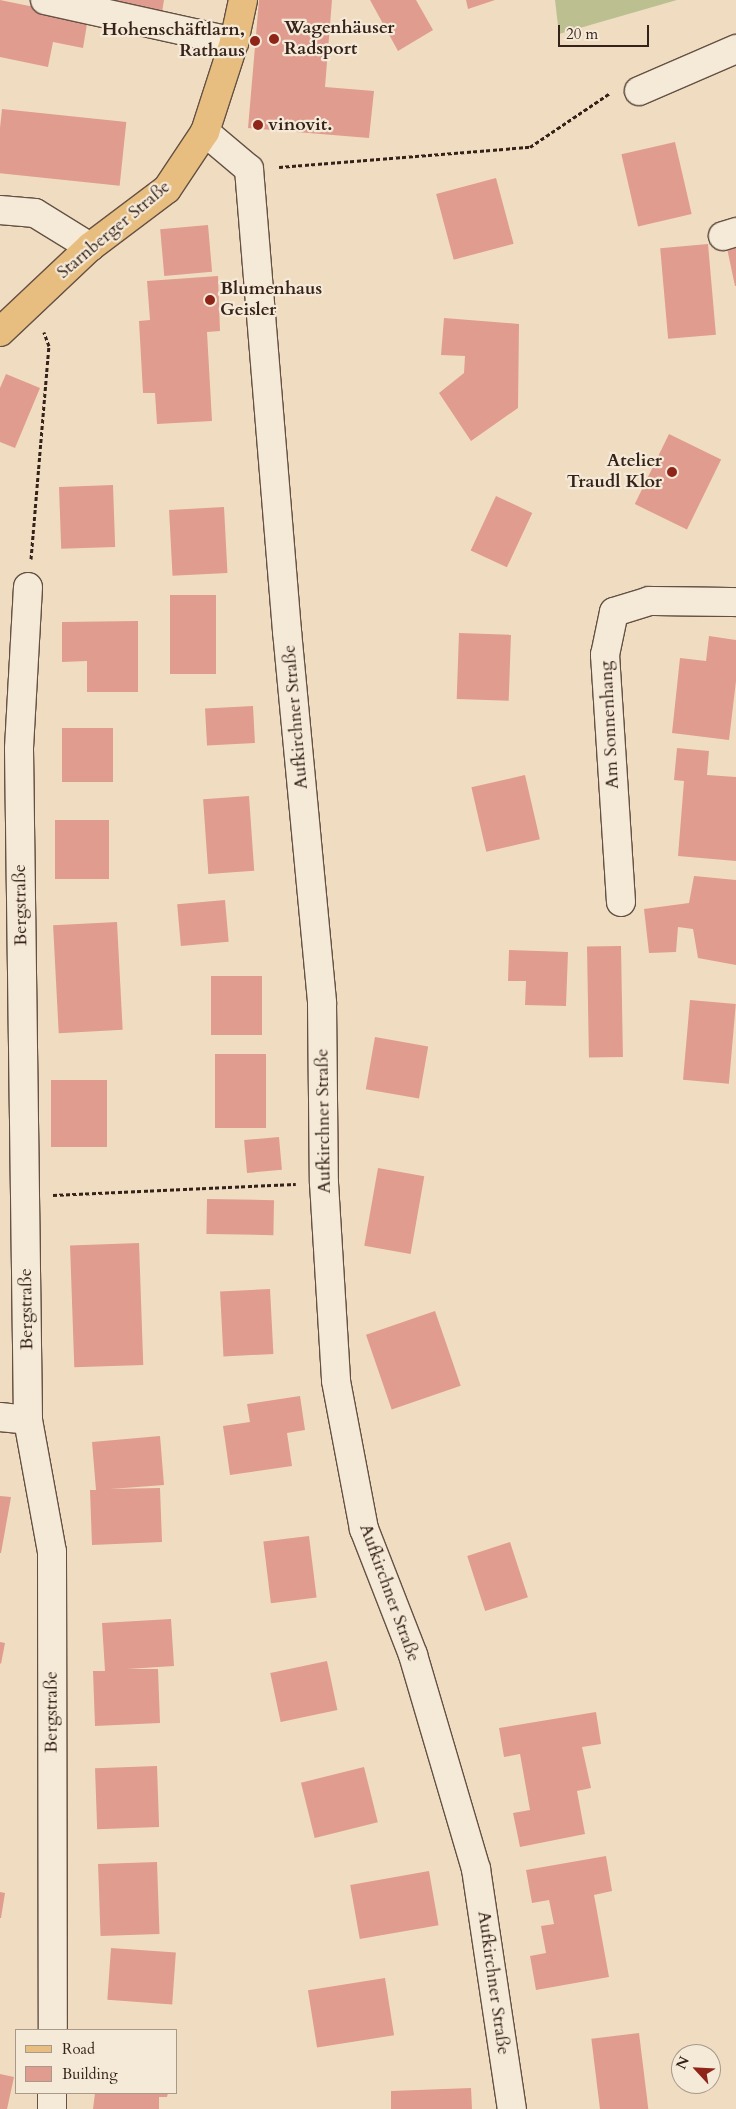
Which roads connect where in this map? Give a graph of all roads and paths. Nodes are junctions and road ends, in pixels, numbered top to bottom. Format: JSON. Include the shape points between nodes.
{"nodes":[{"id":1,"x":45,"y":0,"type":"edge"},
{"id":2,"x":243,"y":0,"type":"edge"},
{"id":3,"x":234,"y":42,"type":"junction"},
{"id":4,"x":736,"y":49,"type":"edge"},
{"id":5,"x":629,"y":89,"type":"joint"},
{"id":6,"x":205,"y":132,"type":"junction"},
{"id":7,"x":249,"y":169,"type":"junction"},
{"id":8,"x":0,"y":210,"type":"edge"},
{"id":9,"x":90,"y":247,"type":"junction"},
{"id":10,"x":32,"y":302,"type":"junction"},
{"id":11,"x":0,"y":332,"type":"edge"},
{"id":12,"x":28,"y":587,"type":"joint"},
{"id":13,"x":736,"y":602,"type":"edge"},
{"id":14,"x":621,"y":902,"type":"dead end"},
{"id":15,"x":324,"y":1183,"type":"junction"},
{"id":16,"x":25,"y":1196,"type":"junction"},
{"id":17,"x":0,"y":1417,"type":"edge"},
{"id":18,"x":28,"y":1420,"type":"junction"},
{"id":19,"x":52,"y":2029,"type":"edge"},
{"id":20,"x":52,"y":2094,"type":"edge"},
{"id":21,"x":52,"y":2109,"type":"edge"},
{"id":22,"x":512,"y":2109,"type":"edge"}],
"edges":[{"from":1,"to":3,"type":"street"},
{"from":2,"to":3,"type":"main road","name":"Starnberger Straße"},
{"from":3,"to":6,"type":"main road","name":"Starnberger Straße"},
{"from":4,"to":5,"type":"street"},
{"from":5,"to":7,"type":"path","via":[[530,147]]},
{"from":6,"to":7,"type":"street"},
{"from":6,"to":9,"type":"main road","name":"Starnberger Straße","via":[[167,189]]},
{"from":7,"to":15,"type":"street","name":"Aufkirchner Straße","via":[[322,1002]]},
{"from":8,"to":9,"type":"street","via":[[36,213]]},
{"from":9,"to":10,"type":"main road","name":"Starnberger Straße"},
{"from":10,"to":11,"type":"main road","name":"Starnberger Straße"},
{"from":10,"to":12,"type":"path","via":[[49,346]]},
{"from":12,"to":16,"type":"street","name":"Bergstraße","via":[[19,749]]},
{"from":13,"to":14,"type":"street","name":"Am Sonnenhang","via":[[649,601],[614,612],[605,655]]},
{"from":15,"to":16,"type":"path"},
{"from":15,"to":22,"type":"street","name":"Aufkirchner Straße","via":[[336,1381],[362,1520],[413,1655],[476,1869]]},
{"from":16,"to":18,"type":"street","name":"Bergstraße"},
{"from":17,"to":18,"type":"street"},
{"from":18,"to":19,"type":"street","name":"Bergstraße","via":[[52,1552]]},
{"from":20,"to":21,"type":"street"}]}
